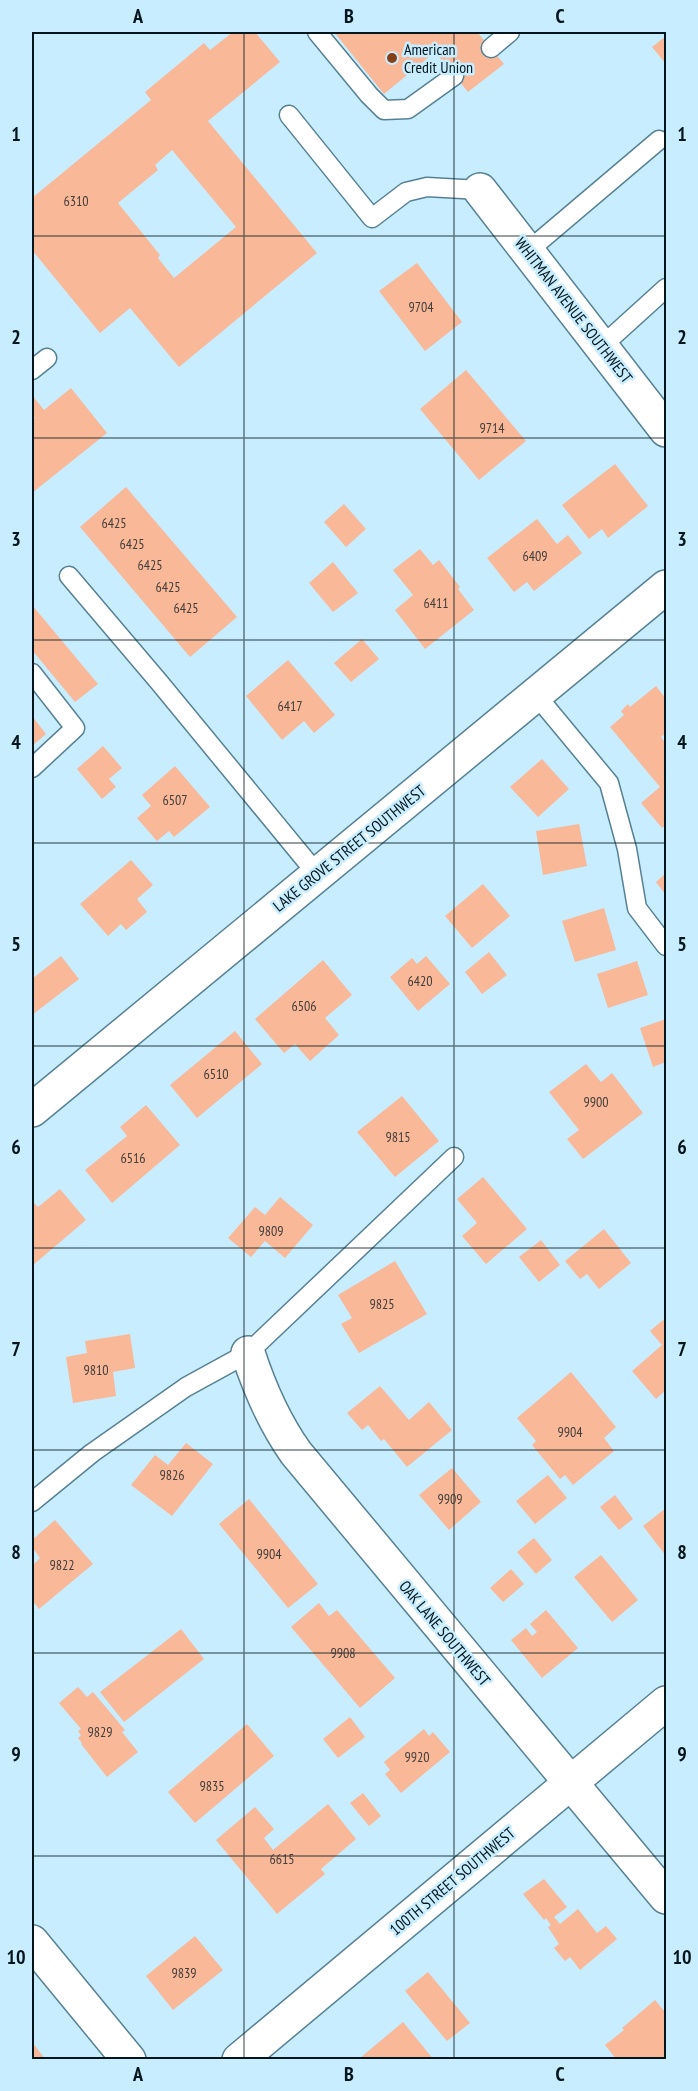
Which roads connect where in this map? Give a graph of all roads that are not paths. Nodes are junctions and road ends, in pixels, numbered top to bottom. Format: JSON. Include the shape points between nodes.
{"nodes":[{"id":1,"x":317,"y":32,"type":"edge"},
{"id":2,"x":510,"y":32,"type":"edge"},
{"id":3,"x":490,"y":48,"type":"dead end"},
{"id":4,"x":454,"y":75,"type":"dead end"},
{"id":5,"x":289,"y":115,"type":"dead end"},
{"id":6,"x":659,"y":140,"type":"dead end"},
{"id":7,"x":480,"y":190,"type":"joint"},
{"id":8,"x":528,"y":251,"type":"junction"},
{"id":9,"x":666,"y":288,"type":"edge"},
{"id":10,"x":602,"y":346,"type":"junction"},
{"id":11,"x":47,"y":358,"type":"dead end"},
{"id":12,"x":32,"y":370,"type":"edge"},
{"id":13,"x":666,"y":430,"type":"edge"},
{"id":14,"x":69,"y":576,"type":"dead end"},
{"id":15,"x":666,"y":587,"type":"edge"},
{"id":16,"x":32,"y":673,"type":"edge"},
{"id":17,"x":536,"y":695,"type":"junction"},
{"id":18,"x":32,"y":768,"type":"edge"},
{"id":19,"x":317,"y":874,"type":"junction"},
{"id":20,"x":666,"y":946,"type":"edge"},
{"id":21,"x":32,"y":1110,"type":"edge"},
{"id":22,"x":454,"y":1157,"type":"dead end"},
{"id":23,"x":248,"y":1353,"type":"junction"},
{"id":24,"x":32,"y":1502,"type":"edge"},
{"id":25,"x":666,"y":1703,"type":"edge"},
{"id":26,"x":570,"y":1782,"type":"junction"},
{"id":27,"x":666,"y":1897,"type":"edge"},
{"id":28,"x":32,"y":1942,"type":"edge"},
{"id":29,"x":129,"y":2060,"type":"edge"},
{"id":30,"x":239,"y":2060,"type":"edge"}],
"edges":[{"from":1,"to":4,"type":"lane","via":[[384,110],[408,109]]},
{"from":2,"to":3,"type":"lane"},
{"from":5,"to":7,"type":"lane","via":[[372,218],[406,192],[427,187]]},
{"from":6,"to":8,"type":"lane"},
{"from":7,"to":8,"type":"street","name":"WHITMAN AVENUE SOUTHWEST"},
{"from":8,"to":10,"type":"street","name":"WHITMAN AVENUE SOUTHWEST"},
{"from":9,"to":10,"type":"lane"},
{"from":10,"to":13,"type":"street","name":"WHITMAN AVENUE SOUTHWEST"},
{"from":11,"to":12,"type":"lane"},
{"from":14,"to":19,"type":"lane"},
{"from":15,"to":17,"type":"street","name":"LAKE GROVE STREET SOUTHWEST"},
{"from":16,"to":18,"type":"lane","via":[[75,728]]},
{"from":17,"to":19,"type":"street","name":"LAKE GROVE STREET SOUTHWEST"},
{"from":17,"to":20,"type":"lane","via":[[609,783],[627,849],[637,908]]},
{"from":19,"to":21,"type":"street","name":"LAKE GROVE STREET SOUTHWEST"},
{"from":22,"to":23,"type":"lane"},
{"from":23,"to":24,"type":"lane","via":[[186,1387],[92,1453]]},
{"from":23,"to":26,"type":"street","name":"OAK LANE SOUTHWEST","via":[[266,1404],[296,1453]]},
{"from":25,"to":26,"type":"street","name":"100TH STREET SOUTHWEST"},
{"from":26,"to":27,"type":"street","name":"OAK LANE SOUTHWEST"},
{"from":26,"to":30,"type":"street","name":"100TH STREET SOUTHWEST"},
{"from":28,"to":29,"type":"street"}]}
